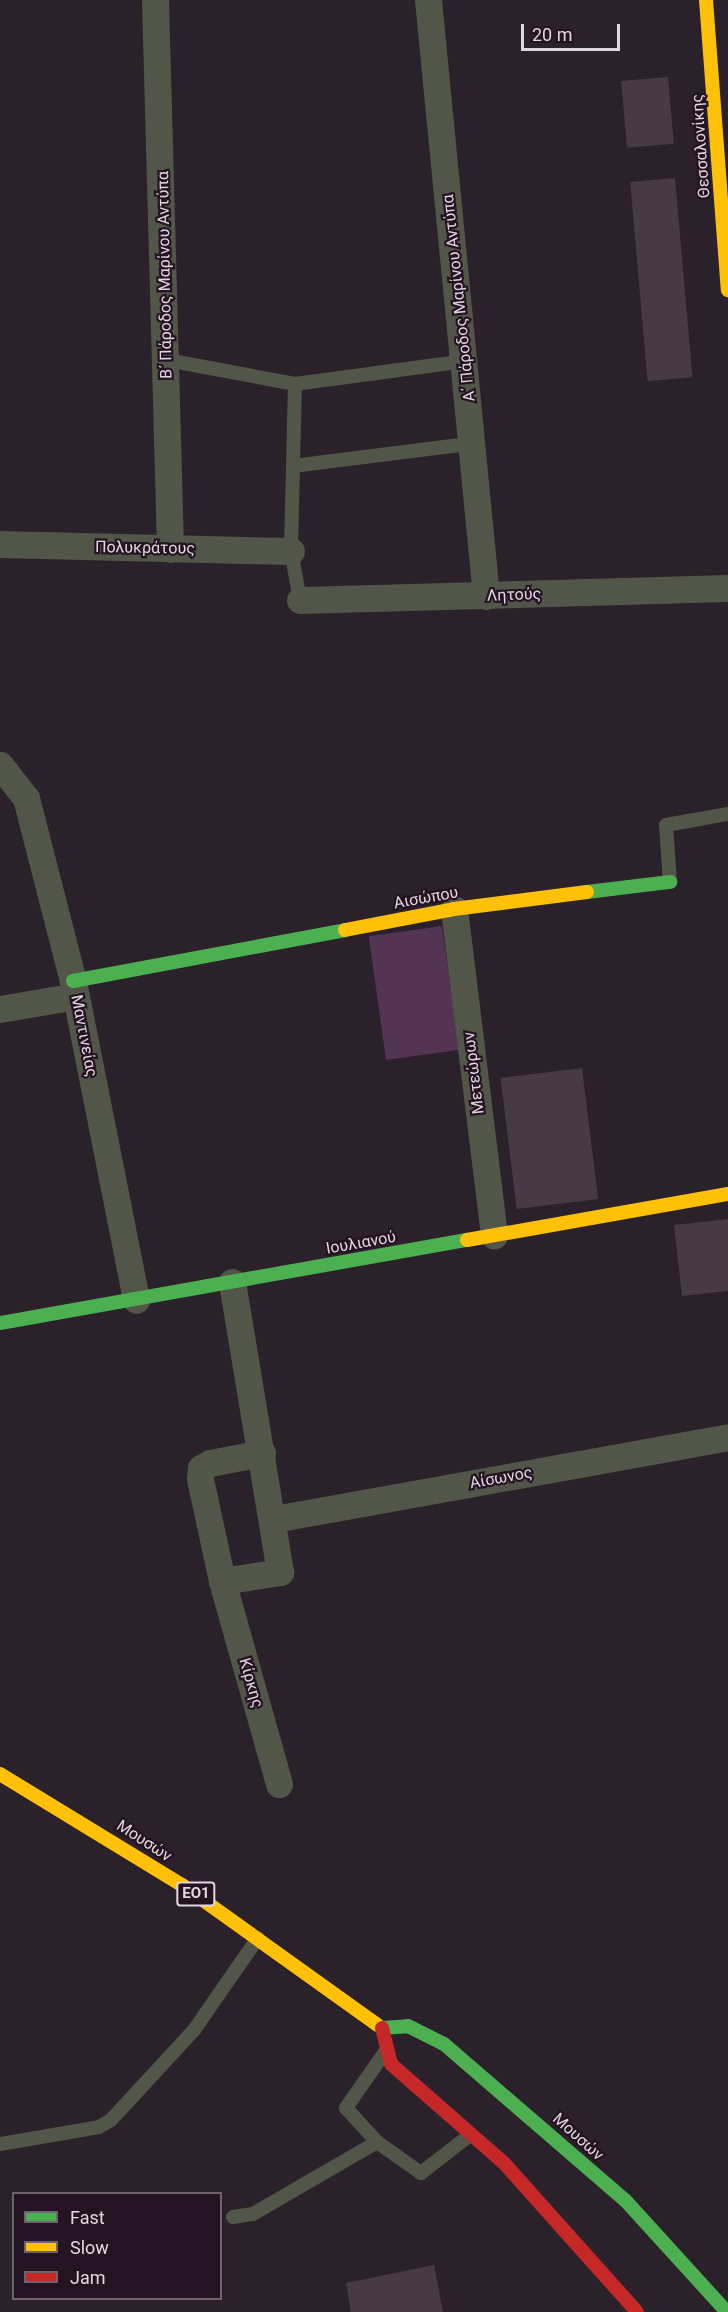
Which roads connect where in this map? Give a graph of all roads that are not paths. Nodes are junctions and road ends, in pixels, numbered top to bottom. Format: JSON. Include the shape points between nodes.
{"nodes":[{"id":1,"x":155,"y":0,"type":"edge"},
{"id":2,"x":428,"y":0,"type":"edge"},
{"id":3,"x":706,"y":0,"type":"edge"},
{"id":4,"x":728,"y":290,"type":"edge"},
{"id":5,"x":167,"y":360,"type":"junction"},
{"id":6,"x":465,"y":361,"type":"junction"},
{"id":7,"x":295,"y":384,"type":"junction"},
{"id":8,"x":474,"y":443,"type":"junction"},
{"id":9,"x":292,"y":466,"type":"junction"},
{"id":10,"x":0,"y":544,"type":"edge"},
{"id":11,"x":170,"y":549,"type":"junction"},
{"id":12,"x":291,"y":551,"type":"junction"},
{"id":13,"x":728,"y":588,"type":"edge"},
{"id":14,"x":486,"y":596,"type":"junction"},
{"id":15,"x":300,"y":600,"type":"joint"},
{"id":16,"x":7,"y":771,"type":"edge"},
{"id":17,"x":728,"y":814,"type":"edge"},
{"id":18,"x":670,"y":882,"type":"joint"},
{"id":19,"x":454,"y":909,"type":"junction"},
{"id":20,"x":75,"y":988,"type":"junction"},
{"id":21,"x":0,"y":1009,"type":"edge"},
{"id":22,"x":728,"y":1194,"type":"edge"},
{"id":23,"x":494,"y":1236,"type":"junction"},
{"id":24,"x":232,"y":1282,"type":"junction"},
{"id":25,"x":136,"y":1300,"type":"junction"},
{"id":26,"x":0,"y":1323,"type":"edge"},
{"id":27,"x":728,"y":1437,"type":"edge"},
{"id":28,"x":262,"y":1453,"type":"junction"},
{"id":29,"x":274,"y":1519,"type":"junction"},
{"id":30,"x":222,"y":1581,"type":"junction"},
{"id":31,"x":0,"y":1774,"type":"edge"},
{"id":32,"x":279,"y":1784,"type":"dead end"},
{"id":33,"x":259,"y":1936,"type":"junction"},
{"id":34,"x":382,"y":2028,"type":"junction"},
{"id":35,"x":385,"y":2052,"type":"junction"},
{"id":36,"x":470,"y":2135,"type":"junction"},
{"id":37,"x":377,"y":2142,"type":"junction"},
{"id":38,"x":0,"y":2144,"type":"edge"},
{"id":39,"x":233,"y":2217,"type":"dead end"},
{"id":40,"x":637,"y":2312,"type":"edge"},
{"id":41,"x":727,"y":2312,"type":"edge"}],
"edges":[{"from":1,"to":5,"type":"street","name":"Β΄ Πάροδος Μαρίνου Αντύπα"},
{"from":2,"to":6,"type":"street","name":"Α΄ Πάροδος Μαρίνου Αντύπα"},
{"from":3,"to":4,"type":"main road","name":"Θεσσαλονίκης"},
{"from":5,"to":7,"type":"lane"},
{"from":5,"to":11,"type":"street","name":"Β΄ Πάροδος Μαρίνου Αντύπα"},
{"from":6,"to":7,"type":"lane"},
{"from":6,"to":8,"type":"street","name":"Α΄ Πάροδος Μαρίνου Αντύπα"},
{"from":7,"to":9,"type":"lane"},
{"from":8,"to":9,"type":"lane"},
{"from":8,"to":14,"type":"street","name":"Α΄ Πάροδος Μαρίνου Αντύπα"},
{"from":9,"to":12,"type":"lane"},
{"from":10,"to":11,"type":"street","name":"Πολυκράτους"},
{"from":11,"to":12,"type":"street","name":"Πολυκράτους"},
{"from":12,"to":15,"type":"lane"},
{"from":13,"to":14,"type":"street","name":"Λητούς"},
{"from":14,"to":15,"type":"street","name":"Λητούς"},
{"from":16,"to":20,"type":"street","name":"Μαντινείας","via":[[26,798]]},
{"from":17,"to":18,"type":"lane","name":"Αισώπου","via":[[666,825]]},
{"from":18,"to":19,"type":"main road","name":"Αισώπου"},
{"from":19,"to":20,"type":"main road","name":"Αισώπου"},
{"from":19,"to":23,"type":"street","name":"Μετεώρων"},
{"from":20,"to":21,"type":"street"},
{"from":20,"to":25,"type":"street","name":"Μαντινείας"},
{"from":22,"to":23,"type":"main road","name":"Ιουλιανού"},
{"from":23,"to":24,"type":"main road","name":"Ιουλιανού"},
{"from":24,"to":25,"type":"main road","name":"Ιουλιανού"},
{"from":24,"to":28,"type":"street"},
{"from":25,"to":26,"type":"main road","name":"Ιουλιανού"},
{"from":27,"to":29,"type":"street","name":"Αίσωνος"},
{"from":28,"to":29,"type":"street"},
{"from":28,"to":30,"type":"street","name":"Κίρκης","via":[[201,1468]]},
{"from":29,"to":30,"type":"street","via":[[280,1572]]},
{"from":30,"to":32,"type":"street","name":"Κίρκης"},
{"from":31,"to":33,"type":"main road","name":"Μουσών","number":"ΕΟ1","via":[[78,1818]]},
{"from":33,"to":34,"type":"main road","name":"Μουσών","number":"ΕΟ1"},
{"from":33,"to":38,"type":"lane","via":[[194,2030],[111,2120],[99,2127]]},
{"from":34,"to":35,"type":"main road"},
{"from":34,"to":41,"type":"main road","name":"Μουσών","via":[[421,2030],[509,2097],[625,2200]]},
{"from":35,"to":36,"type":"main road","via":[[391,2064]]},
{"from":35,"to":37,"type":"lane","via":[[346,2108]]},
{"from":36,"to":37,"type":"lane","via":[[421,2173]]},
{"from":36,"to":40,"type":"main road","via":[[526,2185]]},
{"from":37,"to":39,"type":"lane","via":[[253,2214]]}]}
